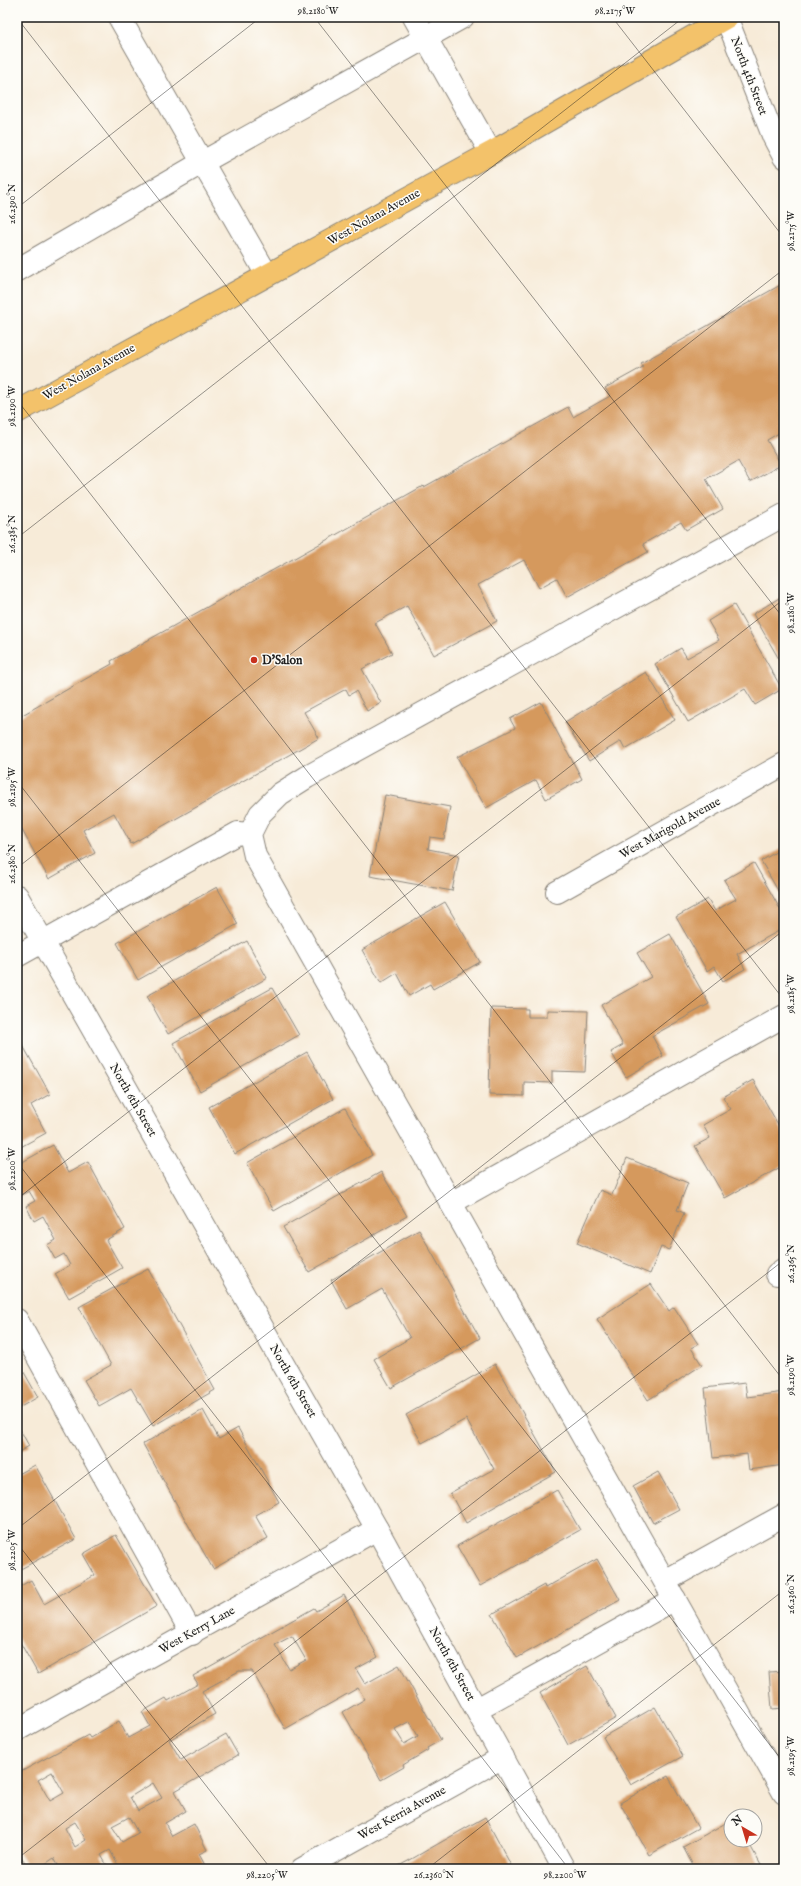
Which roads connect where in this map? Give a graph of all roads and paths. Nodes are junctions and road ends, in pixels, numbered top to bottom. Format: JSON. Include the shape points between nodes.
{"nodes":[{"id":1,"x":119,"y":17,"type":"edge"},
{"id":2,"x":414,"y":17,"type":"edge"},
{"id":3,"x":463,"y":17,"type":"edge"},
{"id":4,"x":727,"y":17,"type":"edge"},
{"id":5,"x":425,"y":38,"type":"junction"},
{"id":6,"x":491,"y":153,"type":"junction"},
{"id":7,"x":784,"y":157,"type":"edge"},
{"id":8,"x":203,"y":162,"type":"junction"},
{"id":9,"x":17,"y":270,"type":"edge"},
{"id":10,"x":267,"y":275,"type":"junction"},
{"id":11,"x":17,"y":412,"type":"edge"},
{"id":12,"x":784,"y":515,"type":"edge"},
{"id":13,"x":784,"y":764,"type":"edge"},
{"id":14,"x":250,"y":834,"type":"junction"},
{"id":15,"x":556,"y":892,"type":"dead end"},
{"id":16,"x":17,"y":896,"type":"edge"},
{"id":17,"x":43,"y":942,"type":"junction"},
{"id":18,"x":17,"y":956,"type":"edge"},
{"id":19,"x":784,"y":1016,"type":"edge"},
{"id":20,"x":451,"y":1203,"type":"junction"},
{"id":21,"x":17,"y":1320,"type":"edge"},
{"id":22,"x":784,"y":1515,"type":"edge"},
{"id":23,"x":377,"y":1529,"type":"junction"},
{"id":24,"x":670,"y":1590,"type":"junction"},
{"id":25,"x":192,"y":1634,"type":"junction"},
{"id":26,"x":477,"y":1709,"type":"junction"},
{"id":27,"x":17,"y":1730,"type":"edge"},
{"id":28,"x":503,"y":1757,"type":"junction"},
{"id":29,"x":784,"y":1793,"type":"edge"},
{"id":30,"x":302,"y":1869,"type":"edge"},
{"id":31,"x":564,"y":1869,"type":"edge"}],
"edges":[{"from":1,"to":8,"type":"street"},
{"from":2,"to":5,"type":"street"},
{"from":3,"to":5,"type":"street"},
{"from":4,"to":6,"type":"main road","name":"West Nolana Avenue"},
{"from":4,"to":7,"type":"street","name":"North 4th Street","via":[[774,138]]},
{"from":5,"to":6,"type":"street"},
{"from":5,"to":8,"type":"street"},
{"from":6,"to":10,"type":"main road","name":"West Nolana Avenue"},
{"from":8,"to":9,"type":"street"},
{"from":8,"to":10,"type":"street"},
{"from":10,"to":11,"type":"main road","name":"West Nolana Avenue"},
{"from":12,"to":14,"type":"street","via":[[307,777],[280,794],[260,814]]},
{"from":13,"to":15,"type":"street","name":"West Marigold Avenue"},
{"from":14,"to":17,"type":"street","via":[[238,833]]},
{"from":14,"to":20,"type":"street","via":[[255,856]]},
{"from":16,"to":17,"type":"street","name":"North 6th Street"},
{"from":17,"to":18,"type":"street"},
{"from":17,"to":23,"type":"street","name":"North 6th Street"},
{"from":19,"to":20,"type":"street"},
{"from":20,"to":24,"type":"street"},
{"from":21,"to":25,"type":"street"},
{"from":22,"to":24,"type":"street"},
{"from":23,"to":25,"type":"street","name":"West Kerry Lane"},
{"from":23,"to":26,"type":"street","name":"North 6th Street"},
{"from":24,"to":26,"type":"street"},
{"from":24,"to":29,"type":"street"},
{"from":25,"to":27,"type":"street","name":"West Kerry Lane"},
{"from":26,"to":28,"type":"street","name":"North 6th Street"},
{"from":28,"to":30,"type":"street","name":"West Kerria Avenue"},
{"from":28,"to":31,"type":"street","name":"North 6th Street"}]}
